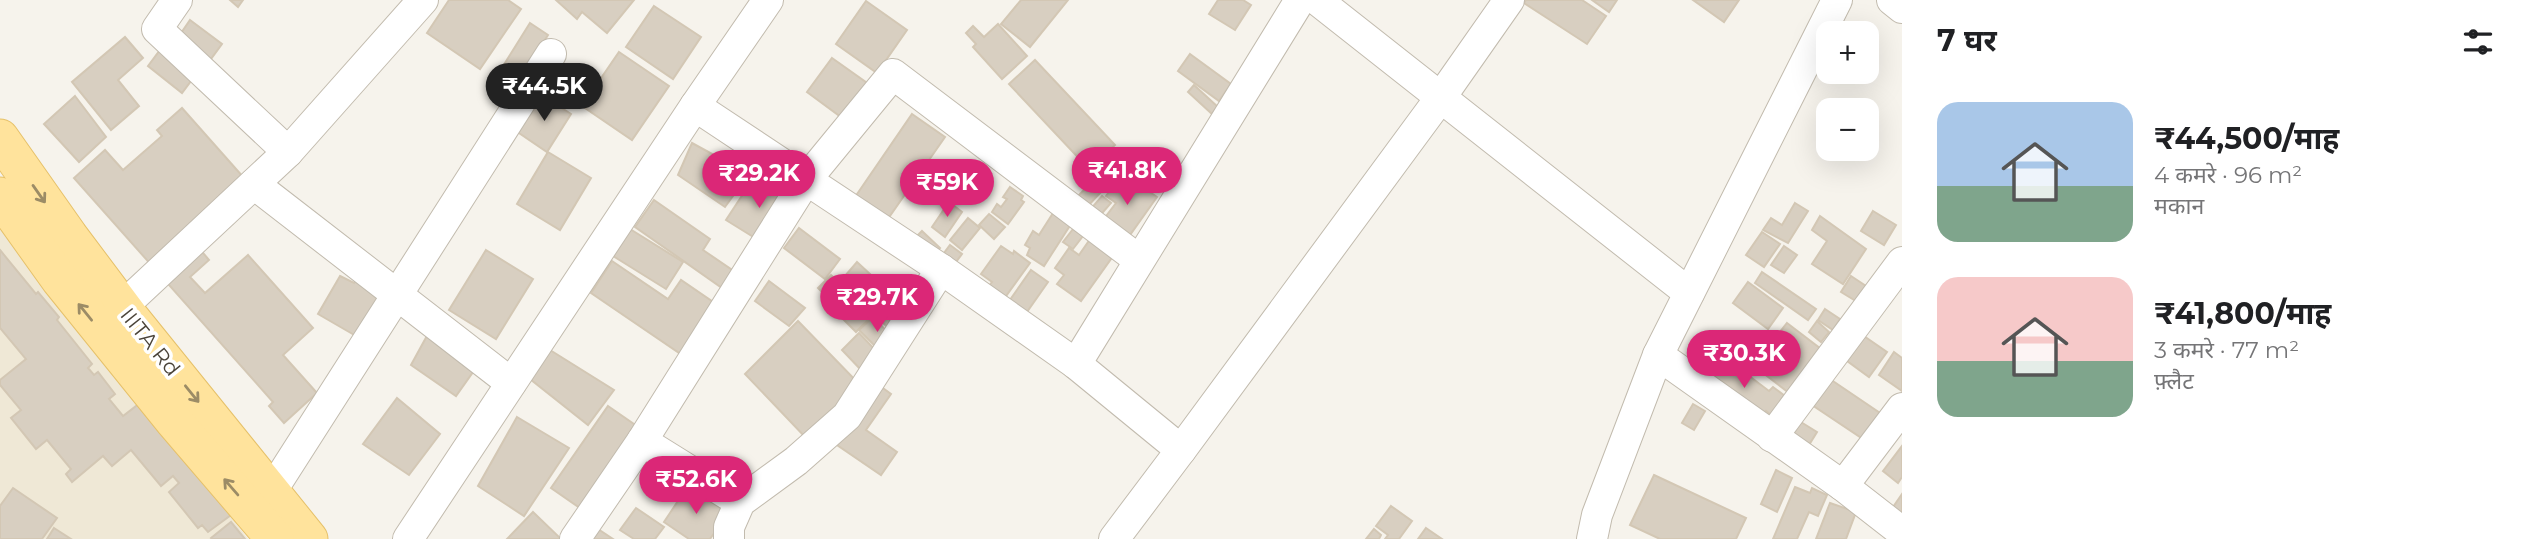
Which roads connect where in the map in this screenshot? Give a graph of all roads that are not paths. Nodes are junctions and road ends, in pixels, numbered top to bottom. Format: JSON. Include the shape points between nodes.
{"nodes":[{"id":1,"x":177,"y":0,"type":"edge"},
{"id":2,"x":423,"y":0,"type":"edge"},
{"id":3,"x":768,"y":0,"type":"edge"},
{"id":4,"x":1300,"y":0,"type":"edge"},
{"id":5,"x":1317,"y":0,"type":"edge"},
{"id":6,"x":1509,"y":0,"type":"edge"},
{"id":7,"x":1838,"y":0,"type":"edge"},
{"id":8,"x":1892,"y":0,"type":"edge"},
{"id":9,"x":1902,"y":8,"type":"edge"},
{"id":10,"x":551,"y":54,"type":"dead end"},
{"id":11,"x":1441,"y":97,"type":"junction"},
{"id":12,"x":695,"y":106,"type":"junction"},
{"id":13,"x":0,"y":138,"type":"edge"},
{"id":14,"x":288,"y":152,"type":"junction"},
{"id":15,"x":806,"y":180,"type":"junction"},
{"id":16,"x":254,"y":184,"type":"junction"},
{"id":17,"x":0,"y":196,"type":"edge"},
{"id":18,"x":1139,"y":260,"type":"junction"},
{"id":19,"x":1902,"y":262,"type":"edge"},
{"id":20,"x":942,"y":269,"type":"junction"},
{"id":21,"x":1689,"y":293,"type":"junction"},
{"id":22,"x":397,"y":296,"type":"junction"},
{"id":23,"x":122,"y":307,"type":"junction"},
{"id":24,"x":1658,"y":355,"type":"junction"},
{"id":25,"x":1076,"y":364,"type":"junction"},
{"id":26,"x":511,"y":383,"type":"junction"},
{"id":27,"x":1902,"y":408,"type":"edge"},
{"id":28,"x":1772,"y":437,"type":"junction"},
{"id":29,"x":642,"y":441,"type":"junction"},
{"id":30,"x":1181,"y":450,"type":"junction"},
{"id":31,"x":1843,"y":486,"type":"junction"},
{"id":32,"x":271,"y":492,"type":"junction"},
{"id":33,"x":740,"y":502,"type":"junction"},
{"id":34,"x":1902,"y":532,"type":"edge"},
{"id":35,"x":275,"y":539,"type":"edge"},
{"id":36,"x":309,"y":539,"type":"edge"},
{"id":37,"x":408,"y":539,"type":"edge"},
{"id":38,"x":575,"y":539,"type":"edge"},
{"id":39,"x":729,"y":539,"type":"edge"},
{"id":40,"x":1114,"y":539,"type":"edge"},
{"id":41,"x":1592,"y":539,"type":"edge"}],
"edges":[{"from":1,"to":14,"type":"street","via":[[157,29]]},
{"from":2,"to":14,"type":"street"},
{"from":3,"to":12,"type":"street"},
{"from":4,"to":18,"type":"street"},
{"from":5,"to":11,"type":"street"},
{"from":6,"to":11,"type":"street"},
{"from":7,"to":21,"type":"street"},
{"from":8,"to":9,"type":"street"},
{"from":10,"to":22,"type":"street"},
{"from":11,"to":21,"type":"street"},
{"from":11,"to":30,"type":"street"},
{"from":12,"to":15,"type":"street"},
{"from":12,"to":26,"type":"street"},
{"from":13,"to":23,"type":"main road","name":"IIITA Rd","one_way":true},
{"from":14,"to":16,"type":"street"},
{"from":15,"to":18,"type":"street","via":[[893,74]]},
{"from":15,"to":20,"type":"street"},
{"from":15,"to":29,"type":"street"},
{"from":16,"to":22,"type":"street"},
{"from":16,"to":23,"type":"street"},
{"from":35,"to":17,"type":"main road","name":"IIITA Rd","one_way":true,"via":[[60,280]]},
{"from":18,"to":25,"type":"street"},
{"from":19,"to":28,"type":"street"},
{"from":20,"to":25,"type":"street"},
{"from":20,"to":33,"type":"street","via":[[847,416]]},
{"from":21,"to":24,"type":"street"},
{"from":22,"to":26,"type":"street"},
{"from":22,"to":32,"type":"street"},
{"from":23,"to":32,"type":"main road","name":"IIITA Rd","one_way":true},
{"from":24,"to":28,"type":"street"},
{"from":24,"to":41,"type":"street"},
{"from":25,"to":30,"type":"street"},
{"from":26,"to":37,"type":"street"},
{"from":27,"to":31,"type":"street"},
{"from":28,"to":31,"type":"street"},
{"from":29,"to":33,"type":"street"},
{"from":29,"to":38,"type":"street"},
{"from":30,"to":40,"type":"street"},
{"from":31,"to":34,"type":"street"},
{"from":32,"to":36,"type":"main road","name":"IIITA Rd"},
{"from":33,"to":39,"type":"street"}]}
